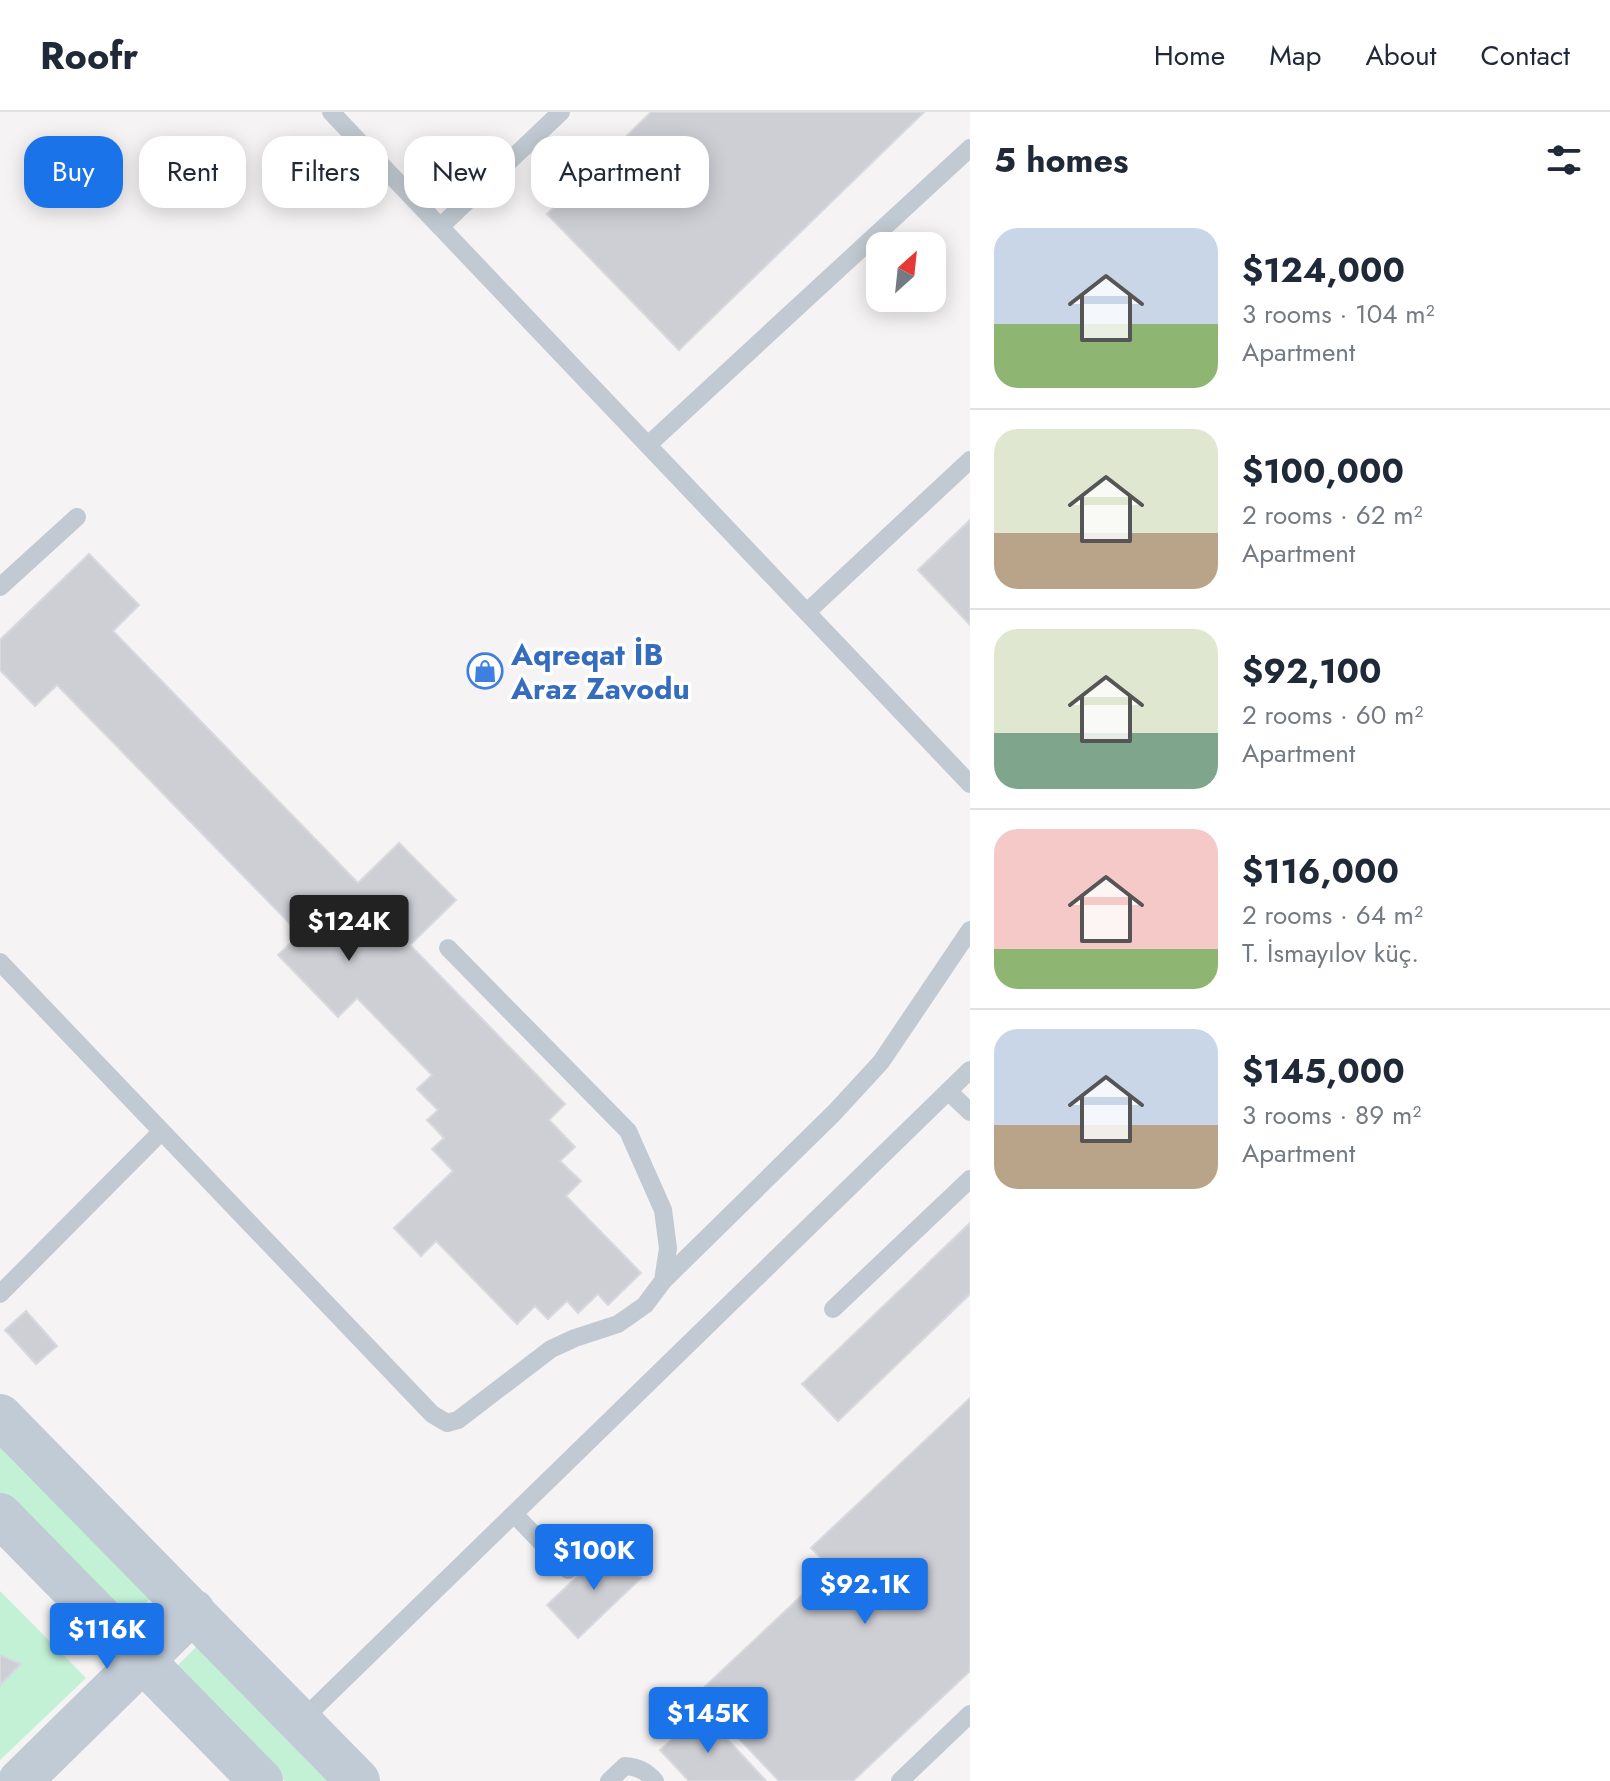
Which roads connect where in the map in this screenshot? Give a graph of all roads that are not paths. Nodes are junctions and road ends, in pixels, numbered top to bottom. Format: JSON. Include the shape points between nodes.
{"nodes":[{"id":1,"x":331,"y":112,"type":"edge"},
{"id":2,"x":561,"y":112,"type":"edge"},
{"id":3,"x":970,"y":148,"type":"edge"},
{"id":4,"x":440,"y":227,"type":"junction"},
{"id":5,"x":648,"y":445,"type":"junction"},
{"id":6,"x":970,"y":460,"type":"edge"},
{"id":7,"x":77,"y":517,"type":"dead end"},
{"id":8,"x":0,"y":587,"type":"edge"},
{"id":9,"x":807,"y":612,"type":"junction"},
{"id":10,"x":970,"y":784,"type":"edge"},
{"id":11,"x":970,"y":930,"type":"edge"},
{"id":12,"x":448,"y":948,"type":"dead end"},
{"id":13,"x":0,"y":962,"type":"edge"},
{"id":14,"x":970,"y":1070,"type":"edge"},
{"id":15,"x":948,"y":1091,"type":"junction"},
{"id":16,"x":970,"y":1112,"type":"edge"},
{"id":17,"x":161,"y":1132,"type":"junction"},
{"id":18,"x":970,"y":1179,"type":"edge"},
{"id":19,"x":663,"y":1281,"type":"junction"},
{"id":20,"x":0,"y":1294,"type":"edge"},
{"id":21,"x":833,"y":1309,"type":"dead end"},
{"id":22,"x":0,"y":1416,"type":"edge"},
{"id":23,"x":514,"y":1514,"type":"junction"},
{"id":24,"x":0,"y":1515,"type":"edge"},
{"id":25,"x":568,"y":1570,"type":"dead end"},
{"id":26,"x":193,"y":1611,"type":"junction"},
{"id":27,"x":143,"y":1660,"type":"junction"},
{"id":28,"x":970,"y":1714,"type":"edge"},
{"id":29,"x":300,"y":1722,"type":"junction"},
{"id":30,"x":20,"y":1781,"type":"edge"},
{"id":31,"x":261,"y":1781,"type":"edge"},
{"id":32,"x":358,"y":1781,"type":"edge"},
{"id":33,"x":609,"y":1781,"type":"edge"},
{"id":34,"x":655,"y":1781,"type":"edge"},
{"id":35,"x":900,"y":1781,"type":"edge"}],
"edges":[{"from":1,"to":4,"type":"lane"},
{"from":2,"to":4,"type":"lane"},
{"from":3,"to":5,"type":"lane"},
{"from":4,"to":5,"type":"lane"},
{"from":5,"to":9,"type":"lane"},
{"from":6,"to":9,"type":"lane"},
{"from":7,"to":8,"type":"lane"},
{"from":9,"to":10,"type":"lane"},
{"from":11,"to":19,"type":"lane","via":[[881,1062]]},
{"from":12,"to":19,"type":"lane","via":[[628,1131],[663,1210],[668,1248]]},
{"from":13,"to":17,"type":"lane"},
{"from":14,"to":15,"type":"lane"},
{"from":15,"to":16,"type":"lane"},
{"from":15,"to":23,"type":"lane"},
{"from":17,"to":19,"type":"lane","via":[[447,1423],[551,1349],[618,1324],[645,1305]]},
{"from":17,"to":20,"type":"lane"},
{"from":18,"to":21,"type":"lane"},
{"from":22,"to":26,"type":"street"},
{"from":23,"to":25,"type":"lane"},
{"from":23,"to":29,"type":"lane"},
{"from":24,"to":27,"type":"street"},
{"from":26,"to":27,"type":"street"},
{"from":26,"to":29,"type":"street"},
{"from":27,"to":30,"type":"street"},
{"from":27,"to":31,"type":"street"},
{"from":28,"to":35,"type":"lane"},
{"from":29,"to":32,"type":"street"},
{"from":33,"to":34,"type":"lane","via":[[625,1766],[646,1772]]}]}
